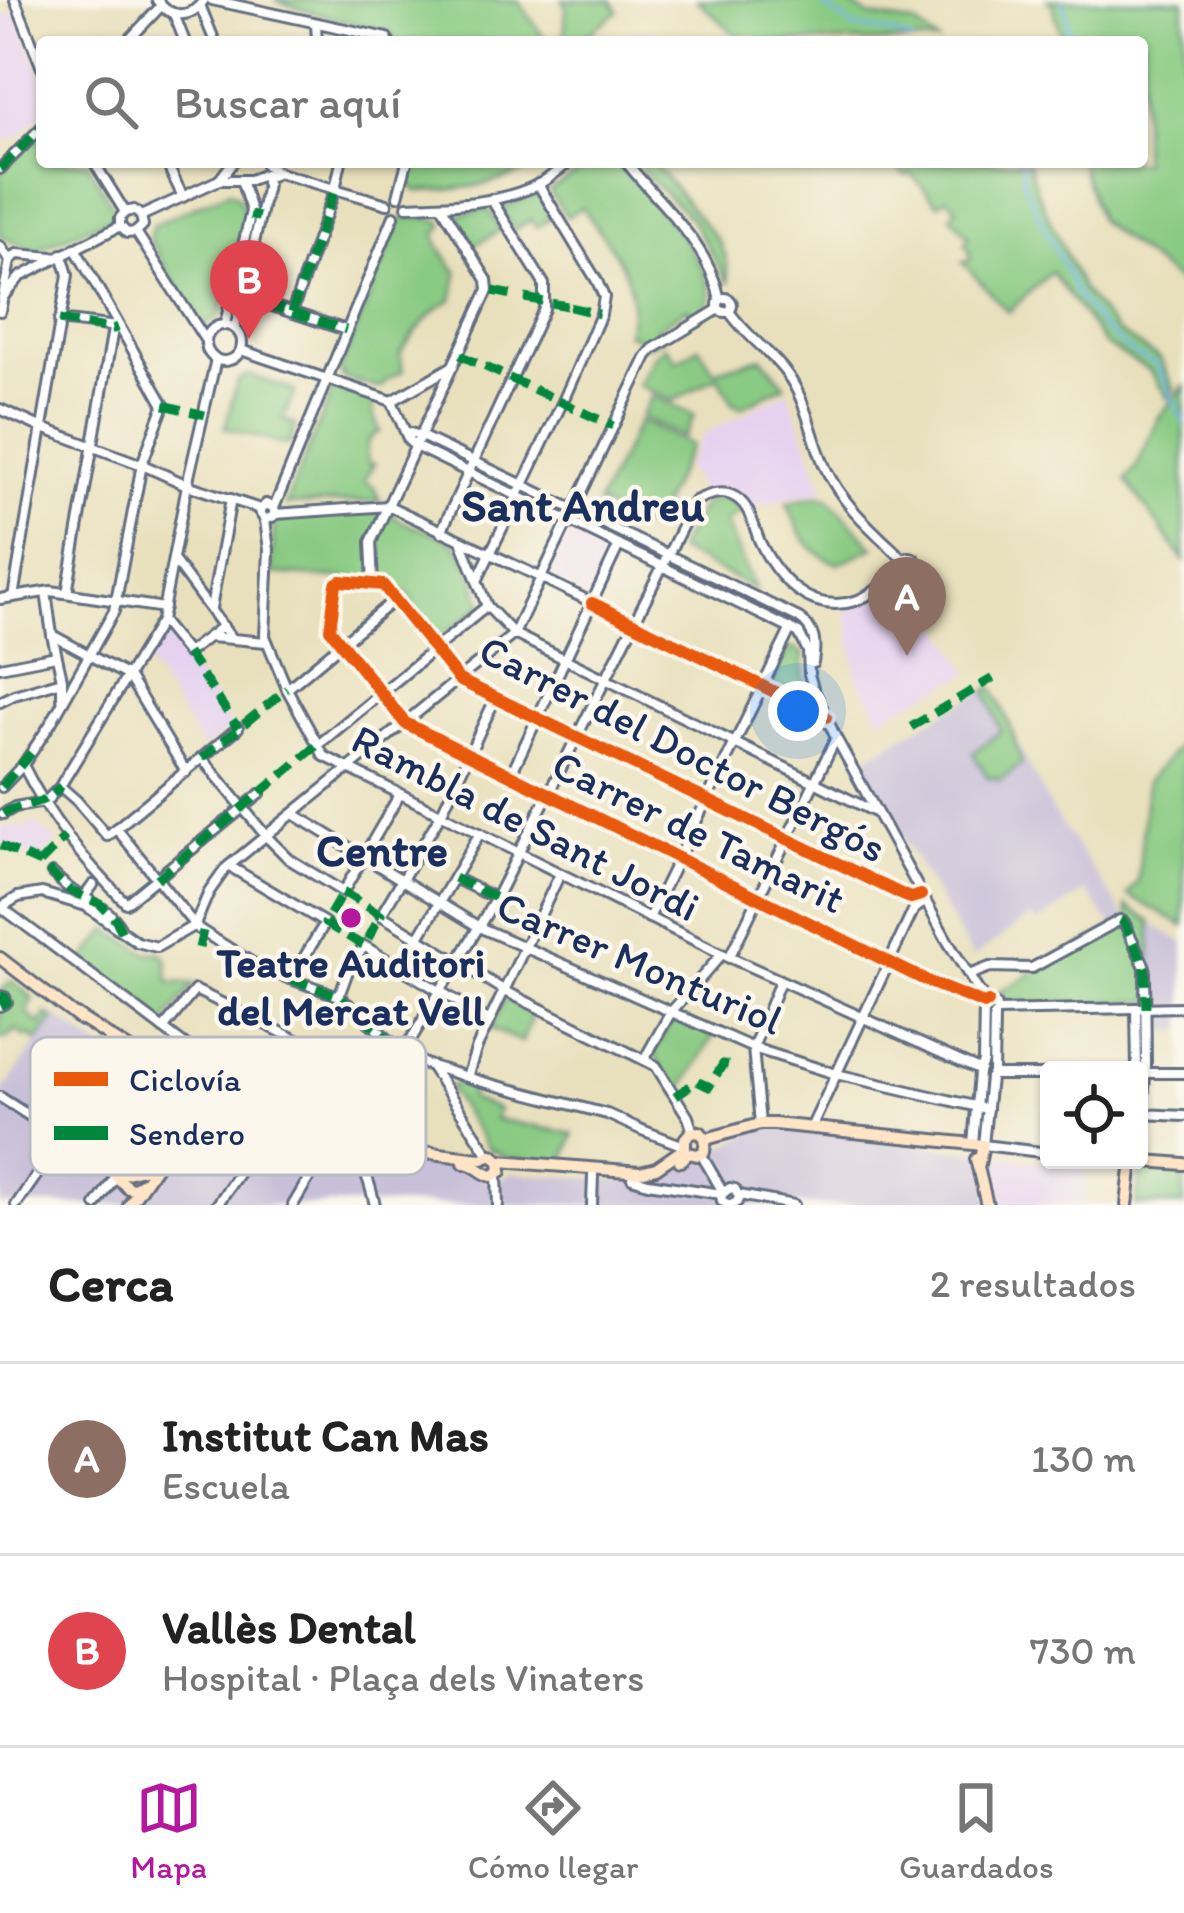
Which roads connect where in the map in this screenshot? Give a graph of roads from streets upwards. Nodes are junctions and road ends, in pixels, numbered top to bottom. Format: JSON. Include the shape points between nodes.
{"nodes":[{"id":1,"x":15,"y":0,"type":"edge"},
{"id":2,"x":205,"y":2,"type":"edge"},
{"id":3,"x":159,"y":3,"type":"edge"},
{"id":4,"x":174,"y":14,"type":"junction"},
{"id":5,"x":316,"y":23,"type":"junction"},
{"id":6,"x":132,"y":36,"type":"edge"},
{"id":7,"x":183,"y":36,"type":"edge"},
{"id":8,"x":214,"y":36,"type":"edge"},
{"id":9,"x":317,"y":36,"type":"edge"},
{"id":10,"x":371,"y":36,"type":"edge"},
{"id":11,"x":36,"y":53,"type":"edge"},
{"id":12,"x":36,"y":133,"type":"edge"},
{"id":13,"x":98,"y":168,"type":"edge"},
{"id":14,"x":169,"y":168,"type":"edge"},
{"id":15,"x":228,"y":168,"type":"edge"},
{"id":16,"x":232,"y":168,"type":"edge"},
{"id":17,"x":340,"y":168,"type":"edge"},
{"id":18,"x":405,"y":168,"type":"edge"},
{"id":19,"x":562,"y":168,"type":"edge"},
{"id":20,"x":631,"y":168,"type":"edge"},
{"id":21,"x":0,"y":169,"type":"edge"},
{"id":22,"x":265,"y":169,"type":"edge"},
{"id":23,"x":219,"y":180,"type":"junction"},
{"id":24,"x":237,"y":180,"type":"junction"},
{"id":25,"x":538,"y":184,"type":"junction"},
{"id":26,"x":335,"y":189,"type":"junction"},
{"id":27,"x":398,"y":196,"type":"junction"},
{"id":28,"x":183,"y":197,"type":"junction"},
{"id":29,"x":491,"y":199,"type":"junction"},
{"id":30,"x":387,"y":204,"type":"junction"},
{"id":31,"x":441,"y":205,"type":"junction"},
{"id":32,"x":407,"y":206,"type":"junction"},
{"id":33,"x":125,"y":212,"type":"junction"},
{"id":34,"x":394,"y":215,"type":"junction"},
{"id":35,"x":142,"y":216,"type":"junction"},
{"id":36,"x":120,"y":226,"type":"junction"},
{"id":37,"x":136,"y":232,"type":"junction"},
{"id":38,"x":0,"y":245,"type":"edge"},
{"id":39,"x":75,"y":248,"type":"junction"},
{"id":40,"x":27,"y":256,"type":"junction"},
{"id":41,"x":58,"y":256,"type":"junction"},
{"id":42,"x":9,"y":264,"type":"junction"},
{"id":43,"x":24,"y":276,"type":"junction"},
{"id":44,"x":241,"y":296,"type":"junction"},
{"id":45,"x":3,"y":297,"type":"edge"},
{"id":46,"x":723,"y":306,"type":"junction"},
{"id":47,"x":0,"y":311,"type":"edge"},
{"id":48,"x":292,"y":312,"type":"junction"},
{"id":49,"x":59,"y":320,"type":"junction"},
{"id":50,"x":230,"y":326,"type":"junction"},
{"id":51,"x":115,"y":328,"type":"junction"},
{"id":52,"x":346,"y":330,"type":"junction"},
{"id":53,"x":206,"y":341,"type":"junction"},
{"id":54,"x":241,"y":350,"type":"junction"},
{"id":55,"x":216,"y":359,"type":"junction"},
{"id":56,"x":455,"y":365,"type":"junction"},
{"id":57,"x":326,"y":377,"type":"junction"},
{"id":58,"x":422,"y":383,"type":"junction"},
{"id":59,"x":439,"y":398,"type":"junction"},
{"id":60,"x":392,"y":401,"type":"junction"},
{"id":61,"x":0,"y":409,"type":"edge"},
{"id":62,"x":430,"y":417,"type":"junction"},
{"id":63,"x":40,"y":427,"type":"junction"},
{"id":64,"x":407,"y":432,"type":"junction"},
{"id":65,"x":421,"y":436,"type":"junction"},
{"id":66,"x":436,"y":443,"type":"junction"},
{"id":67,"x":92,"y":446,"type":"junction"},
{"id":68,"x":415,"y":446,"type":"junction"},
{"id":69,"x":432,"y":454,"type":"junction"},
{"id":70,"x":408,"y":460,"type":"junction"},
{"id":71,"x":475,"y":461,"type":"junction"},
{"id":72,"x":142,"y":464,"type":"junction"},
{"id":73,"x":469,"y":472,"type":"junction"},
{"id":74,"x":523,"y":484,"type":"junction"},
{"id":75,"x":187,"y":485,"type":"junction"},
{"id":76,"x":518,"y":496,"type":"junction"},
{"id":77,"x":231,"y":499,"type":"junction"},
{"id":78,"x":389,"y":506,"type":"junction"},
{"id":79,"x":575,"y":508,"type":"junction"},
{"id":80,"x":260,"y":509,"type":"junction"},
{"id":81,"x":274,"y":511,"type":"junction"},
{"id":82,"x":265,"y":520,"type":"junction"},
{"id":83,"x":568,"y":520,"type":"junction"},
{"id":84,"x":441,"y":532,"type":"junction"},
{"id":85,"x":462,"y":542,"type":"junction"},
{"id":86,"x":619,"y":545,"type":"junction"},
{"id":87,"x":490,"y":553,"type":"junction"},
{"id":88,"x":668,"y":554,"type":"junction"},
{"id":89,"x":173,"y":560,"type":"junction"},
{"id":90,"x":903,"y":564,"type":"junction"},
{"id":91,"x":662,"y":566,"type":"junction"},
{"id":92,"x":542,"y":578,"type":"junction"},
{"id":93,"x":925,"y":579,"type":"dead end"},
{"id":94,"x":476,"y":582,"type":"junction"},
{"id":95,"x":377,"y":583,"type":"junction"},
{"id":96,"x":46,"y":592,"type":"junction"},
{"id":97,"x":68,"y":593,"type":"junction"},
{"id":98,"x":13,"y":597,"type":"junction"},
{"id":99,"x":0,"y":599,"type":"edge"},
{"id":100,"x":394,"y":599,"type":"junction"},
{"id":101,"x":117,"y":601,"type":"junction"},
{"id":102,"x":592,"y":603,"type":"junction"},
{"id":103,"x":487,"y":607,"type":"junction"},
{"id":104,"x":164,"y":608,"type":"junction"},
{"id":105,"x":211,"y":608,"type":"junction"},
{"id":106,"x":161,"y":621,"type":"junction"},
{"id":107,"x":794,"y":622,"type":"junction"},
{"id":108,"x":634,"y":624,"type":"junction"},
{"id":109,"x":223,"y":626,"type":"junction"},
{"id":110,"x":514,"y":634,"type":"junction"},
{"id":111,"x":52,"y":635,"type":"junction"},
{"id":112,"x":208,"y":637,"type":"junction"},
{"id":113,"x":231,"y":638,"type":"junction"},
{"id":114,"x":267,"y":643,"type":"junction"},
{"id":115,"x":340,"y":644,"type":"junction"},
{"id":116,"x":782,"y":647,"type":"junction"},
{"id":117,"x":435,"y":650,"type":"junction"},
{"id":118,"x":808,"y":651,"type":"junction"},
{"id":119,"x":90,"y":654,"type":"junction"},
{"id":120,"x":56,"y":656,"type":"junction"},
{"id":121,"x":565,"y":659,"type":"junction"},
{"id":122,"x":0,"y":667,"type":"edge"},
{"id":123,"x":128,"y":676,"type":"junction"},
{"id":124,"x":460,"y":680,"type":"junction"},
{"id":125,"x":605,"y":680,"type":"junction"},
{"id":126,"x":62,"y":681,"type":"junction"},
{"id":127,"x":764,"y":687,"type":"junction"},
{"id":128,"x":286,"y":688,"type":"junction"},
{"id":129,"x":813,"y":688,"type":"junction"},
{"id":130,"x":382,"y":694,"type":"junction"},
{"id":131,"x":496,"y":698,"type":"junction"},
{"id":132,"x":0,"y":703,"type":"edge"},
{"id":133,"x":61,"y":705,"type":"junction"},
{"id":134,"x":826,"y":717,"type":"junction"},
{"id":135,"x":538,"y":718,"type":"junction"},
{"id":136,"x":405,"y":723,"type":"junction"},
{"id":137,"x":238,"y":728,"type":"dead end"},
{"id":138,"x":578,"y":737,"type":"junction"},
{"id":139,"x":836,"y":738,"type":"junction"},
{"id":140,"x":736,"y":743,"type":"junction"},
{"id":141,"x":318,"y":745,"type":"junction"},
{"id":142,"x":470,"y":753,"type":"junction"},
{"id":143,"x":202,"y":758,"type":"junction"},
{"id":144,"x":23,"y":765,"type":"junction"},
{"id":145,"x":349,"y":769,"type":"junction"},
{"id":146,"x":186,"y":772,"type":"junction"},
{"id":147,"x":511,"y":775,"type":"junction"},
{"id":148,"x":815,"y":783,"type":"junction"},
{"id":149,"x":61,"y":786,"type":"junction"},
{"id":150,"x":1,"y":787,"type":"edge"},
{"id":151,"x":260,"y":794,"type":"dead end"},
{"id":152,"x":400,"y":794,"type":"junction"},
{"id":153,"x":550,"y":794,"type":"junction"},
{"id":154,"x":708,"y":801,"type":"junction"},
{"id":155,"x":42,"y":802,"type":"junction"},
{"id":156,"x":14,"y":807,"type":"junction"},
{"id":157,"x":243,"y":808,"type":"junction"},
{"id":158,"x":877,"y":812,"type":"junction"},
{"id":159,"x":4,"y":814,"type":"dead end"},
{"id":160,"x":294,"y":814,"type":"junction"},
{"id":161,"x":441,"y":814,"type":"junction"},
{"id":162,"x":112,"y":832,"type":"junction"},
{"id":163,"x":480,"y":833,"type":"junction"},
{"id":164,"x":266,"y":836,"type":"junction"},
{"id":165,"x":787,"y":839,"type":"junction"},
{"id":166,"x":520,"y":853,"type":"junction"},
{"id":167,"x":363,"y":857,"type":"junction"},
{"id":168,"x":679,"y":858,"type":"junction"},
{"id":169,"x":229,"y":866,"type":"junction"},
{"id":170,"x":52,"y":873,"type":"dead end"},
{"id":171,"x":560,"y":874,"type":"junction"},
{"id":172,"x":454,"y":878,"type":"junction"},
{"id":173,"x":158,"y":879,"type":"junction"},
{"id":174,"x":403,"y":880,"type":"junction"},
{"id":175,"x":93,"y":886,"type":"dead end"},
{"id":176,"x":84,"y":897,"type":"junction"},
{"id":177,"x":496,"y":898,"type":"junction"},
{"id":178,"x":759,"y":898,"type":"junction"},
{"id":179,"x":923,"y":898,"type":"junction"},
{"id":180,"x":440,"y":902,"type":"junction"},
{"id":181,"x":1,"y":907,"type":"edge"},
{"id":182,"x":649,"y":918,"type":"junction"},
{"id":183,"x":195,"y":925,"type":"junction"},
{"id":184,"x":479,"y":927,"type":"junction"},
{"id":185,"x":122,"y":933,"type":"junction"},
{"id":186,"x":419,"y":939,"type":"junction"},
{"id":187,"x":527,"y":947,"type":"junction"},
{"id":188,"x":0,"y":958,"type":"edge"},
{"id":189,"x":722,"y":958,"type":"junction"},
{"id":190,"x":458,"y":962,"type":"junction"},
{"id":191,"x":890,"y":962,"type":"junction"},
{"id":192,"x":401,"y":968,"type":"junction"},
{"id":193,"x":969,"y":975,"type":"junction"},
{"id":194,"x":291,"y":979,"type":"junction"},
{"id":195,"x":780,"y":981,"type":"junction"},
{"id":196,"x":440,"y":991,"type":"junction"},
{"id":197,"x":505,"y":991,"type":"junction"},
{"id":198,"x":0,"y":996,"type":"edge"},
{"id":199,"x":339,"y":996,"type":"junction"},
{"id":200,"x":0,"y":1006,"type":"edge"},
{"id":201,"x":1184,"y":1007,"type":"edge"},
{"id":202,"x":1141,"y":1008,"type":"junction"},
{"id":203,"x":989,"y":1009,"type":"junction"},
{"id":204,"x":671,"y":1012,"type":"junction"},
{"id":205,"x":76,"y":1016,"type":"junction"},
{"id":206,"x":863,"y":1019,"type":"junction"},
{"id":207,"x":490,"y":1021,"type":"junction"},
{"id":208,"x":163,"y":1028,"type":"junction"},
{"id":209,"x":105,"y":1034,"type":"junction"},
{"id":210,"x":98,"y":1037,"type":"edge"},
{"id":211,"x":108,"y":1037,"type":"edge"},
{"id":212,"x":110,"y":1037,"type":"edge"},
{"id":213,"x":175,"y":1037,"type":"edge"},
{"id":214,"x":293,"y":1037,"type":"edge"},
{"id":215,"x":386,"y":1037,"type":"edge"},
{"id":216,"x":412,"y":1037,"type":"edge"},
{"id":217,"x":753,"y":1048,"type":"junction"},
{"id":218,"x":645,"y":1058,"type":"junction"},
{"id":219,"x":1140,"y":1061,"type":"edge"},
{"id":220,"x":426,"y":1064,"type":"edge"},
{"id":221,"x":430,"y":1066,"type":"junction"},
{"id":222,"x":1148,"y":1072,"type":"edge"},
{"id":223,"x":1184,"y":1072,"type":"edge"},
{"id":224,"x":986,"y":1073,"type":"junction"},
{"id":225,"x":836,"y":1074,"type":"junction"},
{"id":226,"x":1040,"y":1075,"type":"edge"},
{"id":227,"x":467,"y":1077,"type":"junction"},
{"id":228,"x":0,"y":1097,"type":"edge"},
{"id":229,"x":982,"y":1108,"type":"junction"},
{"id":230,"x":1148,"y":1114,"type":"edge"},
{"id":231,"x":30,"y":1116,"type":"edge"},
{"id":232,"x":1184,"y":1116,"type":"edge"},
{"id":233,"x":760,"y":1124,"type":"junction"},
{"id":234,"x":811,"y":1128,"type":"junction"},
{"id":235,"x":693,"y":1132,"type":"junction"},
{"id":236,"x":706,"y":1139,"type":"junction"},
{"id":237,"x":978,"y":1145,"type":"junction"},
{"id":238,"x":690,"y":1150,"type":"junction"},
{"id":239,"x":1040,"y":1150,"type":"edge"},
{"id":240,"x":426,"y":1155,"type":"edge"},
{"id":241,"x":426,"y":1160,"type":"edge"},
{"id":242,"x":1148,"y":1161,"type":"edge"},
{"id":243,"x":1184,"y":1164,"type":"edge"},
{"id":244,"x":491,"y":1166,"type":"junction"},
{"id":245,"x":1133,"y":1169,"type":"edge"},
{"id":246,"x":37,"y":1175,"type":"edge"},
{"id":247,"x":113,"y":1175,"type":"edge"},
{"id":248,"x":138,"y":1175,"type":"edge"},
{"id":249,"x":138,"y":1175,"type":"edge"},
{"id":250,"x":147,"y":1175,"type":"edge"},
{"id":251,"x":237,"y":1175,"type":"edge"},
{"id":252,"x":313,"y":1175,"type":"edge"},
{"id":253,"x":368,"y":1175,"type":"edge"},
{"id":254,"x":593,"y":1175,"type":"junction"},
{"id":255,"x":632,"y":1178,"type":"junction"},
{"id":256,"x":124,"y":1183,"type":"junction"},
{"id":257,"x":739,"y":1195,"type":"junction"},
{"id":258,"x":726,"y":1202,"type":"edge"},
{"id":259,"x":125,"y":1204,"type":"edge"},
{"id":260,"x":16,"y":1205,"type":"edge"},
{"id":261,"x":95,"y":1205,"type":"edge"},
{"id":262,"x":217,"y":1205,"type":"edge"},
{"id":263,"x":293,"y":1205,"type":"edge"},
{"id":264,"x":375,"y":1205,"type":"edge"},
{"id":265,"x":498,"y":1205,"type":"edge"},
{"id":266,"x":592,"y":1205,"type":"edge"},
{"id":267,"x":794,"y":1205,"type":"edge"},
{"id":268,"x":987,"y":1205,"type":"edge"},
{"id":269,"x":1127,"y":1205,"type":"edge"}],
"edges":[{"from":1,"to":11,"type":"street"},
{"from":2,"to":4,"type":"street"},
{"from":2,"to":5,"type":"street"},
{"from":2,"to":8,"type":"street"},
{"from":3,"to":4,"type":"street"},
{"from":3,"to":6,"type":"street"},
{"from":4,"to":7,"type":"street"},
{"from":5,"to":9,"type":"street"},
{"from":5,"to":10,"type":"street"},
{"from":12,"to":21,"type":"street"},
{"from":13,"to":33,"type":"street"},
{"from":14,"to":28,"type":"street"},
{"from":15,"to":23,"type":"street"},
{"from":16,"to":24,"type":"street"},
{"from":17,"to":26,"type":"street"},
{"from":18,"to":27,"type":"street"},
{"from":19,"to":25,"type":"street"},
{"from":20,"to":46,"type":"street","via":[[693,240]]},
{"from":22,"to":24,"type":"street"},
{"from":22,"to":26,"type":"street"},
{"from":22,"to":44,"type":"street"},
{"from":23,"to":24,"type":"street"},
{"from":23,"to":28,"type":"street"},
{"from":24,"to":50,"type":"street","via":[[250,212]]},
{"from":25,"to":29,"type":"street"},
{"from":25,"to":74,"type":"street","via":[[604,297]]},
{"from":26,"to":30,"type":"street"},
{"from":26,"to":48,"type":"street"},
{"from":27,"to":30,"type":"street"},
{"from":27,"to":32,"type":"street"},
{"from":28,"to":35,"type":"street"},
{"from":29,"to":31,"type":"street"},
{"from":29,"to":71,"type":"street","via":[[545,294]]},
{"from":30,"to":34,"type":"street"},
{"from":31,"to":32,"type":"street"},
{"from":31,"to":56,"type":"street","via":[[488,290]]},
{"from":32,"to":34,"type":"street"},
{"from":33,"to":35,"type":"street"},
{"from":33,"to":36,"type":"street"},
{"from":34,"to":52,"type":"street"},
{"from":35,"to":37,"type":"street"},
{"from":36,"to":37,"type":"street"},
{"from":36,"to":39,"type":"street"},
{"from":37,"to":53,"type":"street"},
{"from":38,"to":42,"type":"street"},
{"from":39,"to":41,"type":"street"},
{"from":39,"to":51,"type":"street"},
{"from":40,"to":41,"type":"street"},
{"from":40,"to":42,"type":"street"},
{"from":40,"to":43,"type":"street","via":[[32,265]]},
{"from":41,"to":43,"type":"street"},
{"from":41,"to":49,"type":"street","via":[[68,275]]},
{"from":42,"to":43,"type":"street"},
{"from":42,"to":45,"type":"street"},
{"from":43,"to":45,"type":"street"},
{"from":44,"to":48,"type":"street"},
{"from":44,"to":50,"type":"street"},
{"from":45,"to":47,"type":"street"},
{"from":46,"to":79,"type":"street","via":[[647,356]]},
{"from":46,"to":90,"type":"street","via":[[791,379],[826,470]]},
{"from":48,"to":52,"type":"street"},
{"from":49,"to":51,"type":"street"},
{"from":49,"to":63,"type":"street"},
{"from":50,"to":53,"type":"street","via":[[212,329]]},
{"from":50,"to":54,"type":"street"},
{"from":51,"to":67,"type":"street"},
{"from":51,"to":72,"type":"street","via":[[164,405]]},
{"from":52,"to":57,"type":"street"},
{"from":53,"to":55,"type":"street"},
{"from":54,"to":55,"type":"street"},
{"from":54,"to":57,"type":"street"},
{"from":55,"to":75,"type":"street"},
{"from":56,"to":58,"type":"street"},
{"from":56,"to":59,"type":"street"},
{"from":57,"to":60,"type":"street"},
{"from":57,"to":81,"type":"street"},
{"from":58,"to":59,"type":"street"},
{"from":58,"to":60,"type":"street"},
{"from":59,"to":62,"type":"street"},
{"from":60,"to":64,"type":"street"},
{"from":61,"to":63,"type":"street"},
{"from":62,"to":65,"type":"street"},
{"from":62,"to":66,"type":"street"},
{"from":63,"to":67,"type":"street"},
{"from":63,"to":98,"type":"street"},
{"from":64,"to":65,"type":"street"},
{"from":64,"to":68,"type":"street"},
{"from":65,"to":66,"type":"street"},
{"from":65,"to":68,"type":"street"},
{"from":66,"to":71,"type":"street"},
{"from":67,"to":72,"type":"street"},
{"from":67,"to":97,"type":"street"},
{"from":68,"to":69,"type":"street"},
{"from":68,"to":70,"type":"street"},
{"from":69,"to":70,"type":"street"},
{"from":69,"to":73,"type":"street"},
{"from":70,"to":78,"type":"street"},
{"from":71,"to":73,"type":"street"},
{"from":71,"to":74,"type":"street"},
{"from":72,"to":75,"type":"street"},
{"from":72,"to":101,"type":"street"},
{"from":73,"to":76,"type":"street"},
{"from":73,"to":84,"type":"street"},
{"from":74,"to":76,"type":"street"},
{"from":74,"to":79,"type":"street"},
{"from":75,"to":77,"type":"street"},
{"from":75,"to":89,"type":"street"},
{"from":76,"to":83,"type":"street"},
{"from":76,"to":87,"type":"street"},
{"from":77,"to":80,"type":"street"},
{"from":77,"to":105,"type":"street"},
{"from":78,"to":81,"type":"street"},
{"from":78,"to":84,"type":"street"},
{"from":78,"to":95,"type":"street","via":[[371,542]]},
{"from":79,"to":83,"type":"street"},
{"from":79,"to":88,"type":"street"},
{"from":80,"to":81,"type":"street"},
{"from":80,"to":82,"type":"street"},
{"from":81,"to":82,"type":"street"},
{"from":82,"to":114,"type":"street"},
{"from":83,"to":86,"type":"street"},
{"from":83,"to":92,"type":"street"},
{"from":84,"to":85,"type":"street"},
{"from":85,"to":87,"type":"street"},
{"from":85,"to":94,"type":"street"},
{"from":86,"to":91,"type":"street"},
{"from":86,"to":102,"type":"street"},
{"from":87,"to":92,"type":"street"},
{"from":87,"to":94,"type":"street"},
{"from":88,"to":90,"type":"street","via":[[695,500],[730,494],[746,507],[784,581],[811,598],[854,602]]},
{"from":88,"to":91,"type":"street"},
{"from":88,"to":107,"type":"street"},
{"from":89,"to":104,"type":"street"},
{"from":89,"to":105,"type":"street"},
{"from":90,"to":93,"type":"street"},
{"from":91,"to":107,"type":"street"},
{"from":91,"to":108,"type":"street"},
{"from":92,"to":102,"type":"street"},
{"from":92,"to":110,"type":"street"},
{"from":94,"to":103,"type":"street"},
{"from":95,"to":100,"type":"street","name":"Carrer del Doctor Bergós"},
{"from":95,"to":115,"type":"street","via":[[336,584],[330,629]]},
{"from":96,"to":97,"type":"street"},
{"from":96,"to":98,"type":"street"},
{"from":96,"to":111,"type":"street"},
{"from":97,"to":101,"type":"street"},
{"from":98,"to":99,"type":"street"},
{"from":100,"to":115,"type":"street"},
{"from":100,"to":117,"type":"street","name":"Carrer del Doctor Bergós"},
{"from":101,"to":104,"type":"street"},
{"from":101,"to":119,"type":"street"},
{"from":102,"to":108,"type":"street"},
{"from":102,"to":121,"type":"street"},
{"from":103,"to":110,"type":"street"},
{"from":103,"to":117,"type":"street"},
{"from":104,"to":106,"type":"street"},
{"from":105,"to":109,"type":"street"},
{"from":106,"to":112,"type":"street","via":[[187,653]]},
{"from":106,"to":123,"type":"street"},
{"from":107,"to":116,"type":"street"},
{"from":107,"to":118,"type":"street"},
{"from":107,"to":129,"type":"street","via":[[812,632]]},
{"from":108,"to":125,"type":"street"},
{"from":108,"to":127,"type":"street"},
{"from":109,"to":112,"type":"street"},
{"from":109,"to":113,"type":"street"},
{"from":110,"to":121,"type":"street"},
{"from":110,"to":124,"type":"street"},
{"from":111,"to":119,"type":"street"},
{"from":111,"to":120,"type":"street"},
{"from":112,"to":113,"type":"street"},
{"from":113,"to":114,"type":"street"},
{"from":114,"to":128,"type":"street"},
{"from":115,"to":128,"type":"street"},
{"from":115,"to":130,"type":"street","name":"Carrer de Tamarit"},
{"from":116,"to":118,"type":"street"},
{"from":116,"to":127,"type":"street"},
{"from":117,"to":124,"type":"street","name":"Carrer del Doctor Bergós"},
{"from":117,"to":130,"type":"street"},
{"from":118,"to":129,"type":"street"},
{"from":119,"to":123,"type":"street"},
{"from":119,"to":133,"type":"street"},
{"from":120,"to":122,"type":"street"},
{"from":120,"to":126,"type":"street"},
{"from":121,"to":125,"type":"street"},
{"from":121,"to":135,"type":"street"},
{"from":123,"to":146,"type":"street"},
{"from":123,"to":149,"type":"street"},
{"from":124,"to":131,"type":"street","name":"Carrer del Doctor Bergós"},
{"from":124,"to":136,"type":"street"},
{"from":125,"to":138,"type":"street"},
{"from":125,"to":140,"type":"street"},
{"from":126,"to":132,"type":"street"},
{"from":126,"to":133,"type":"street"},
{"from":127,"to":134,"type":"street"},
{"from":127,"to":140,"type":"street"},
{"from":128,"to":141,"type":"street"},
{"from":129,"to":134,"type":"street"},
{"from":130,"to":136,"type":"street","name":"Carrer de Tamarit"},
{"from":130,"to":141,"type":"street"},
{"from":131,"to":135,"type":"street","name":"Carrer del Doctor Bergós"},
{"from":131,"to":142,"type":"street"},
{"from":133,"to":144,"type":"street"},
{"from":134,"to":139,"type":"street"},
{"from":135,"to":138,"type":"street","name":"Carrer del Doctor Bergós"},
{"from":135,"to":147,"type":"street"},
{"from":136,"to":142,"type":"street","name":"Carrer de Tamarit"},
{"from":136,"to":145,"type":"street"},
{"from":137,"to":143,"type":"street"},
{"from":138,"to":153,"type":"street"},
{"from":138,"to":154,"type":"street","name":"Carrer del Doctor Bergós"},
{"from":139,"to":148,"type":"street"},
{"from":139,"to":158,"type":"street"},
{"from":140,"to":148,"type":"street"},
{"from":140,"to":154,"type":"street"},
{"from":141,"to":145,"type":"street","name":"Rambla de Sant Jordi"},
{"from":142,"to":147,"type":"street","name":"Carrer de Tamarit"},
{"from":142,"to":161,"type":"street"},
{"from":143,"to":146,"type":"street"},
{"from":143,"to":157,"type":"street"},
{"from":144,"to":150,"type":"street"},
{"from":144,"to":155,"type":"street"},
{"from":145,"to":152,"type":"street","name":"Rambla de Sant Jordi"},
{"from":145,"to":160,"type":"street"},
{"from":146,"to":162,"type":"street"},
{"from":147,"to":153,"type":"street","name":"Carrer de Tamarit"},
{"from":148,"to":158,"type":"street"},
{"from":148,"to":165,"type":"street"},
{"from":149,"to":155,"type":"street"},
{"from":149,"to":162,"type":"street","via":[[105,836]]},
{"from":150,"to":156,"type":"street"},
{"from":151,"to":157,"type":"street"},
{"from":152,"to":161,"type":"street","name":"Rambla de Sant Jordi"},
{"from":152,"to":167,"type":"street"},
{"from":153,"to":166,"type":"street"},
{"from":153,"to":168,"type":"street","name":"Carrer de Tamarit"},
{"from":154,"to":165,"type":"street","name":"Carrer del Doctor Bergós"},
{"from":154,"to":168,"type":"street"},
{"from":155,"to":156,"type":"street"},
{"from":155,"to":173,"type":"street","via":[[126,904]]},
{"from":156,"to":159,"type":"street"},
{"from":157,"to":164,"type":"street"},
{"from":157,"to":173,"type":"street"},
{"from":158,"to":179,"type":"street"},
{"from":160,"to":164,"type":"street"},
{"from":160,"to":167,"type":"street","name":"Carrer Monturiol"},
{"from":161,"to":163,"type":"street","name":"Rambla de Sant Jordi"},
{"from":161,"to":174,"type":"street"},
{"from":162,"to":173,"type":"street"},
{"from":163,"to":166,"type":"street","name":"Rambla de Sant Jordi"},
{"from":163,"to":172,"type":"street"},
{"from":164,"to":167,"type":"street","via":[[344,892]]},
{"from":164,"to":169,"type":"street"},
{"from":165,"to":178,"type":"street"},
{"from":165,"to":179,"type":"street","name":"Carrer del Doctor Bergós"},
{"from":166,"to":171,"type":"street","name":"Rambla de Sant Jordi"},
{"from":166,"to":177,"type":"street"},
{"from":167,"to":174,"type":"street","name":"Carrer Monturiol"},
{"from":168,"to":178,"type":"street","name":"Carrer de Tamarit"},
{"from":168,"to":182,"type":"street"},
{"from":169,"to":183,"type":"street"},
{"from":169,"to":194,"type":"street","via":[[325,923]]},
{"from":170,"to":176,"type":"street"},
{"from":171,"to":182,"type":"street","name":"Rambla de Sant Jordi"},
{"from":171,"to":187,"type":"street"},
{"from":172,"to":177,"type":"street"},
{"from":172,"to":180,"type":"street"},
{"from":173,"to":183,"type":"street"},
{"from":174,"to":180,"type":"street","name":"Carrer Monturiol"},
{"from":174,"to":186,"type":"street","via":[[381,915]]},
{"from":175,"to":176,"type":"street"},
{"from":176,"to":185,"type":"street","via":[[107,910]]},
{"from":177,"to":184,"type":"street"},
{"from":178,"to":189,"type":"street"},
{"from":178,"to":191,"type":"street","name":"Carrer de Tamarit"},
{"from":179,"to":191,"type":"street"},
{"from":179,"to":193,"type":"street"},
{"from":180,"to":184,"type":"street","name":"Carrer Monturiol"},
{"from":180,"to":186,"type":"street"},
{"from":181,"to":185,"type":"street","via":[[42,893],[86,906]]},
{"from":181,"to":208,"type":"street"},
{"from":182,"to":189,"type":"street","name":"Rambla de Sant Jordi"},
{"from":183,"to":185,"type":"street","via":[[157,947]]},
{"from":183,"to":194,"type":"street"},
{"from":184,"to":187,"type":"street","name":"Carrer Monturiol"},
{"from":184,"to":190,"type":"street"},
{"from":186,"to":190,"type":"street"},
{"from":186,"to":192,"type":"street"},
{"from":187,"to":197,"type":"street"},
{"from":187,"to":204,"type":"street","name":"Carrer Monturiol"},
{"from":188,"to":205,"type":"street"},
{"from":189,"to":195,"type":"street","name":"Rambla de Sant Jordi"},
{"from":189,"to":204,"type":"street"},
{"from":190,"to":196,"type":"street"},
{"from":190,"to":197,"type":"street"},
{"from":191,"to":203,"type":"street","name":"Carrer de Tamarit"},
{"from":191,"to":206,"type":"street"},
{"from":192,"to":196,"type":"street"},
{"from":192,"to":199,"type":"street","via":[[364,946]]},
{"from":193,"to":202,"type":"street","via":[[1032,968],[1120,920],[1145,967]]},
{"from":193,"to":203,"type":"street"},
{"from":194,"to":199,"type":"street"},
{"from":195,"to":206,"type":"street"},
{"from":195,"to":217,"type":"street"},
{"from":196,"to":207,"type":"street"},
{"from":196,"to":216,"type":"street"},
{"from":197,"to":207,"type":"street"},
{"from":197,"to":218,"type":"street"},
{"from":198,"to":200,"type":"street","via":[[7,1002]]},
{"from":199,"to":215,"type":"street"},
{"from":201,"to":202,"type":"street","name":"Carrer de Tamarit"},
{"from":202,"to":203,"type":"street","name":"Carrer de Tamarit"},
{"from":202,"to":219,"type":"street"},
{"from":203,"to":224,"type":"street"},
{"from":204,"to":217,"type":"street","name":"Carrer Monturiol"},
{"from":204,"to":218,"type":"street"},
{"from":205,"to":209,"type":"street"},
{"from":205,"to":210,"type":"street"},
{"from":206,"to":224,"type":"street"},
{"from":206,"to":225,"type":"street"},
{"from":207,"to":227,"type":"street"},
{"from":208,"to":213,"type":"street"},
{"from":208,"to":214,"type":"street","via":[[195,990]]},
{"from":209,"to":211,"type":"street"},
{"from":209,"to":212,"type":"street"},
{"from":217,"to":225,"type":"street","name":"Carrer Monturiol"},
{"from":217,"to":233,"type":"street"},
{"from":218,"to":235,"type":"street"},
{"from":220,"to":221,"type":"street"},
{"from":221,"to":227,"type":"street"},
{"from":221,"to":244,"type":"street"},
{"from":222,"to":223,"type":"street"},
{"from":224,"to":226,"type":"street"},
{"from":224,"to":229,"type":"street"},
{"from":225,"to":229,"type":"street","name":"Carrer Monturiol"},
{"from":225,"to":234,"type":"street"},
{"from":227,"to":238,"type":"street","via":[[607,1114]]},
{"from":228,"to":231,"type":"street"},
{"from":229,"to":237,"type":"street"},
{"from":230,"to":232,"type":"street"},
{"from":233,"to":234,"type":"street"},
{"from":233,"to":236,"type":"street"},
{"from":234,"to":237,"type":"street"},
{"from":235,"to":236,"type":"street"},
{"from":235,"to":238,"type":"street"},
{"from":236,"to":238,"type":"street","via":[[706,1149]]},
{"from":237,"to":239,"type":"street"},
{"from":237,"to":268,"type":"street"},
{"from":238,"to":244,"type":"street","via":[[640,1172]]},
{"from":238,"to":255,"type":"street"},
{"from":238,"to":258,"type":"street"},
{"from":240,"to":244,"type":"street"},
{"from":241,"to":244,"type":"street"},
{"from":242,"to":243,"type":"street"},
{"from":244,"to":254,"type":"street"},
{"from":244,"to":265,"type":"street"},
{"from":245,"to":269,"type":"street"},
{"from":246,"to":260,"type":"street"},
{"from":247,"to":256,"type":"street"},
{"from":248,"to":256,"type":"street"},
{"from":249,"to":256,"type":"street"},
{"from":250,"to":259,"type":"street"},
{"from":251,"to":262,"type":"street"},
{"from":252,"to":263,"type":"street"},
{"from":253,"to":264,"type":"street"},
{"from":254,"to":255,"type":"street"},
{"from":254,"to":266,"type":"street"},
{"from":255,"to":258,"type":"street"},
{"from":256,"to":259,"type":"street"},
{"from":256,"to":261,"type":"street"},
{"from":257,"to":258,"type":"street"},
{"from":257,"to":258,"type":"street","via":[[733,1188]]},
{"from":257,"to":267,"type":"street"}]}
